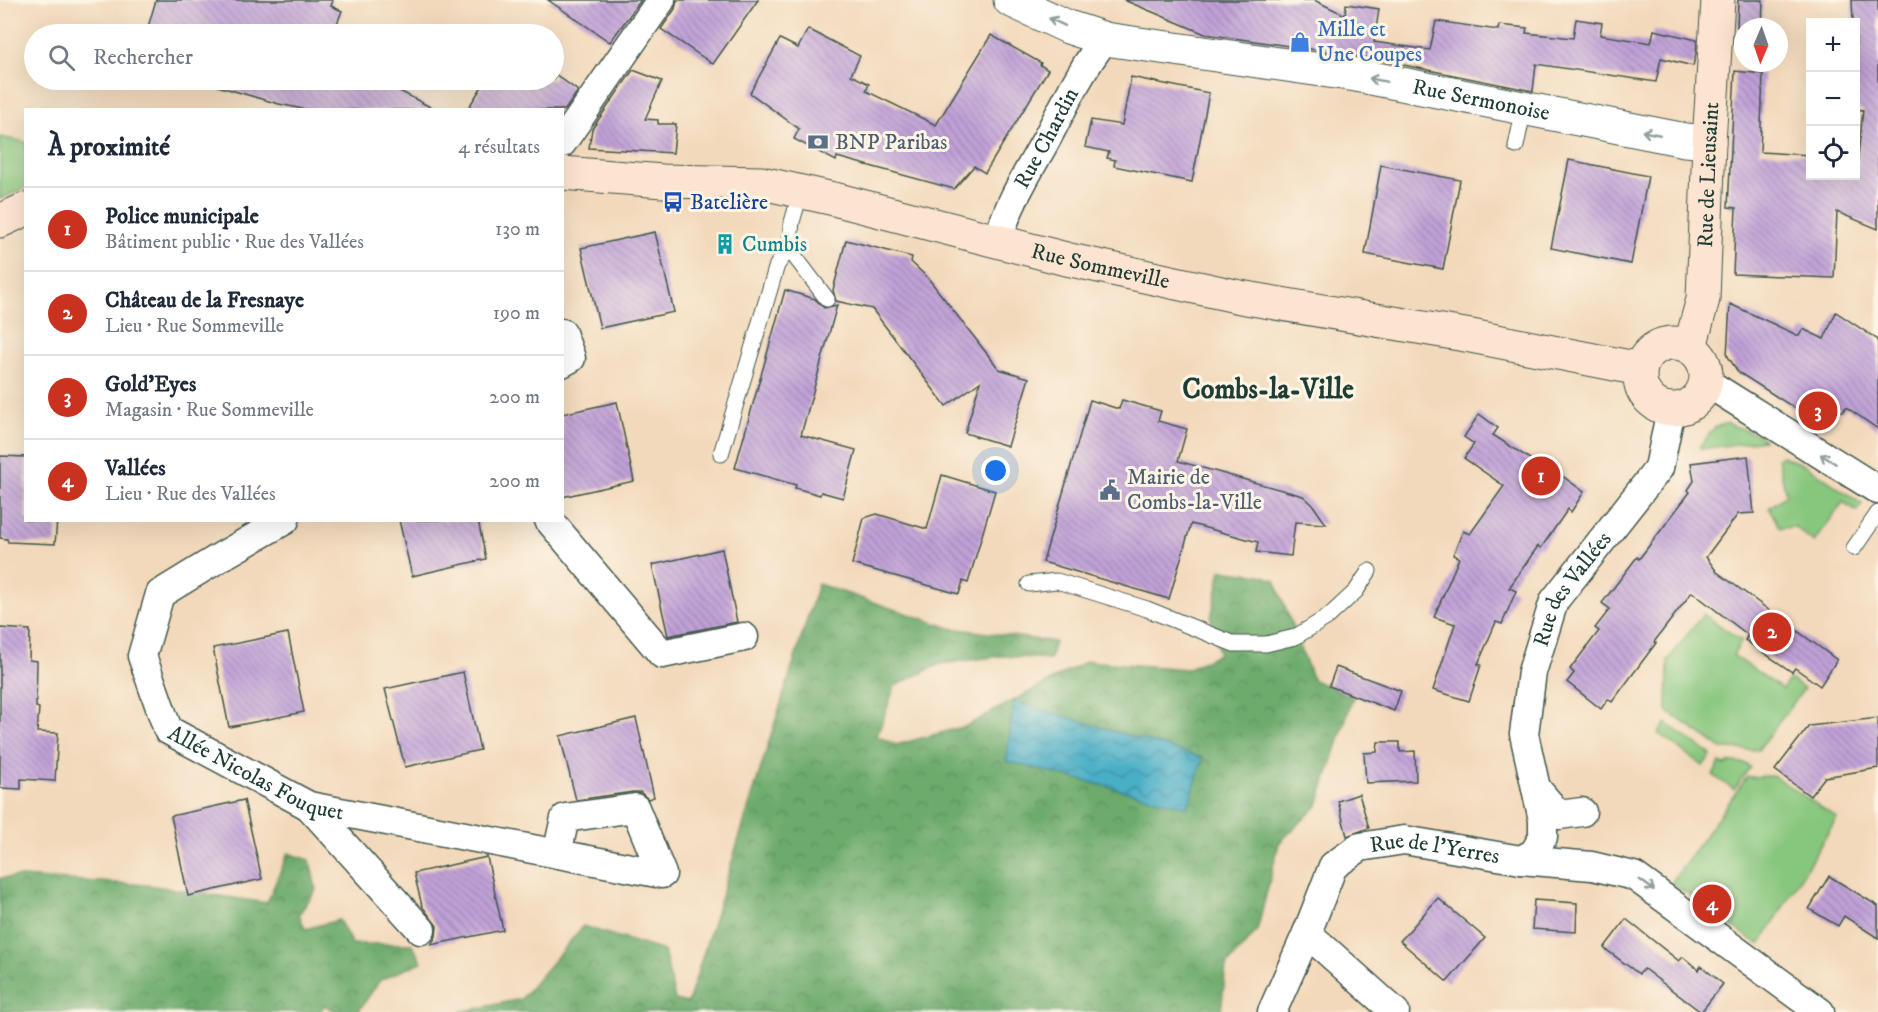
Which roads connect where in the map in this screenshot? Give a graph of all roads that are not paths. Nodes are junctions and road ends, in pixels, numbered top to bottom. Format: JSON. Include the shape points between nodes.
{"nodes":[{"id":1,"x":662,"y":0,"type":"edge"},
{"id":2,"x":1010,"y":0,"type":"edge"},
{"id":3,"x":1718,"y":0,"type":"edge"},
{"id":4,"x":1105,"y":39,"type":"junction"},
{"id":5,"x":1524,"y":108,"type":"junction"},
{"id":6,"x":564,"y":140,"type":"edge"},
{"id":7,"x":1709,"y":142,"type":"junction"},
{"id":8,"x":1516,"y":146,"type":"dead end"},
{"id":9,"x":564,"y":173,"type":"edge"},
{"id":10,"x":801,"y":191,"type":"junction"},
{"id":11,"x":24,"y":210,"type":"edge"},
{"id":12,"x":0,"y":221,"type":"edge"},
{"id":13,"x":998,"y":241,"type":"junction"},
{"id":14,"x":789,"y":249,"type":"junction"},
{"id":15,"x":827,"y":299,"type":"dead end"},
{"id":16,"x":564,"y":339,"type":"edge"},
{"id":17,"x":1690,"y":347,"type":"junction"},
{"id":18,"x":564,"y":362,"type":"edge"},
{"id":19,"x":1640,"y":369,"type":"junction"},
{"id":20,"x":1706,"y":382,"type":"junction"},
{"id":21,"x":1671,"y":409,"type":"junction"},
{"id":22,"x":721,"y":454,"type":"dead end"},
{"id":23,"x":1878,"y":490,"type":"edge"},
{"id":24,"x":1878,"y":513,"type":"edge"},
{"id":25,"x":282,"y":522,"type":"edge"},
{"id":26,"x":551,"y":522,"type":"edge"},
{"id":27,"x":1854,"y":548,"type":"dead end"},
{"id":28,"x":1369,"y":571,"type":"dead end"},
{"id":29,"x":1029,"y":584,"type":"dead end"},
{"id":30,"x":744,"y":637,"type":"dead end"},
{"id":31,"x":1534,"y":787,"type":"junction"},
{"id":32,"x":309,"y":806,"type":"junction"},
{"id":33,"x":1582,"y":812,"type":"dead end"},
{"id":34,"x":557,"y":854,"type":"dead end"},
{"id":35,"x":1521,"y":860,"type":"junction"},
{"id":36,"x":420,"y":930,"type":"dead end"},
{"id":37,"x":1307,"y":933,"type":"junction"},
{"id":38,"x":1272,"y":1012,"type":"edge"},
{"id":39,"x":1395,"y":1012,"type":"edge"},
{"id":40,"x":1820,"y":1012,"type":"edge"}],
"edges":[{"from":1,"to":6,"type":"street"},
{"from":4,"to":2,"type":"street","name":"Rue Sermonoise","one_way":true},
{"from":3,"to":7,"type":"main road","name":"Rue de Lieusaint"},
{"from":5,"to":4,"type":"street","name":"Rue Sermonoise","one_way":true,"via":[[1356,75]]},
{"from":4,"to":13,"type":"street","name":"Rue Chardin","via":[[1090,58],[1023,182],[1003,221]]},
{"from":7,"to":5,"type":"street","name":"Rue Sermonoise","one_way":true},
{"from":5,"to":8,"type":"lane"},
{"from":7,"to":17,"type":"main road","name":"Rue de Lieusaint","via":[[1703,299]]},
{"from":9,"to":10,"type":"main road","name":"Rue Sommeville","via":[[762,183]]},
{"from":10,"to":13,"type":"main road","name":"Rue Sommeville"},
{"from":10,"to":14,"type":"lane"},
{"from":11,"to":12,"type":"main road"},
{"from":13,"to":19,"type":"main road","name":"Rue Sommeville","via":[[1240,297]]},
{"from":14,"to":15,"type":"lane"},
{"from":14,"to":22,"type":"lane","via":[[777,265]]},
{"from":16,"to":18,"type":"street","via":[[571,358]]},
{"from":17,"to":19,"type":"main road","via":[[1659,345],[1644,359]]},
{"from":17,"to":20,"type":"main road","via":[[1703,362]]},
{"from":19,"to":21,"type":"main road","via":[[1643,391],[1659,406]]},
{"from":20,"to":21,"type":"main road","via":[[1689,405]]},
{"from":23,"to":20,"type":"street","one_way":true},
{"from":21,"to":31,"type":"street","name":"Rue des Vallées","via":[[1659,468],[1554,601],[1532,672],[1524,734]]},
{"from":24,"to":27,"type":"lane"},
{"from":25,"to":32,"type":"street","name":"Allée Nicolas Fouquet","via":[[160,594],[142,656],[168,730]]},
{"from":26,"to":30,"type":"street","via":[[662,654]]},
{"from":28,"to":29,"type":"lane","via":[[1356,591],[1328,617],[1295,637],[1266,644],[1234,644],[1147,609],[1057,581]]},
{"from":31,"to":33,"type":"street","via":[[1559,815]]},
{"from":31,"to":35,"type":"street","name":"Rue des Vallées","via":[[1543,820],[1543,837],[1534,853]]},
{"from":32,"to":34,"type":"street","name":"Allée Nicolas Fouquet"},
{"from":32,"to":36,"type":"street"},
{"from":35,"to":37,"type":"street","name":"Rue de l'Yerres","via":[[1404,840],[1360,847],[1333,866]]},
{"from":35,"to":40,"type":"street","name":"Rue de l'Yerres","one_way":true,"via":[[1592,866],[1634,876]]},
{"from":37,"to":38,"type":"street","name":"Rue de l'Yerres"},
{"from":37,"to":39,"type":"street"}]}
